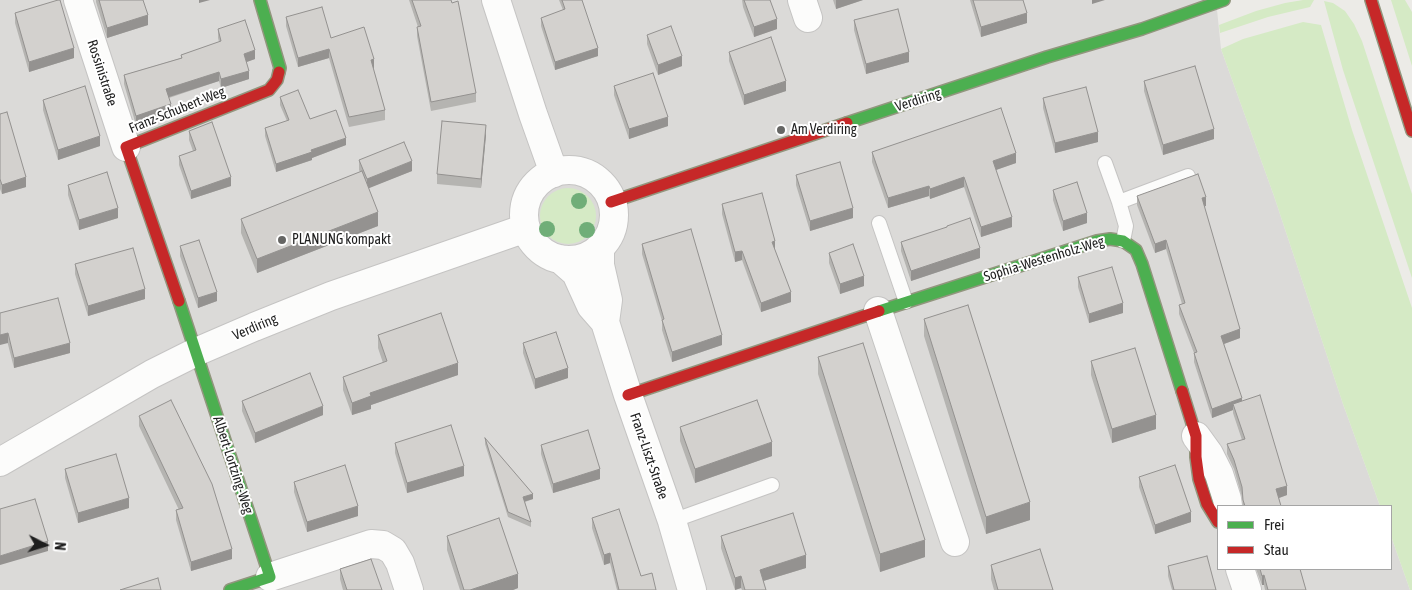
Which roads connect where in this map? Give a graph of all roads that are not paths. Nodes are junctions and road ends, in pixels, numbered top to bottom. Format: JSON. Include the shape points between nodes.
{"nodes":[{"id":1,"x":78,"y":0,"type":"edge"},
{"id":2,"x":260,"y":0,"type":"edge"},
{"id":3,"x":496,"y":0,"type":"edge"},
{"id":4,"x":1224,"y":0,"type":"edge"},
{"id":5,"x":1371,"y":0,"type":"edge"},
{"id":6,"x":1412,"y":131,"type":"edge"},
{"id":7,"x":126,"y":147,"type":"junction"},
{"id":8,"x":1105,"y":163,"type":"dead end"},
{"id":9,"x":554,"y":173,"type":"junction"},
{"id":10,"x":1188,"y":176,"type":"edge"},
{"id":11,"x":611,"y":202,"type":"junction"},
{"id":12,"x":1119,"y":202,"type":"junction"},
{"id":13,"x":879,"y":222,"type":"dead end"},
{"id":14,"x":526,"y":228,"type":"junction"},
{"id":15,"x":1123,"y":241,"type":"junction"},
{"id":16,"x":600,"y":247,"type":"junction"},
{"id":17,"x":560,"y":259,"type":"junction"},
{"id":18,"x":906,"y":302,"type":"junction"},
{"id":19,"x":878,"y":312,"type":"junction"},
{"id":20,"x":605,"y":322,"type":"junction"},
{"id":21,"x":196,"y":352,"type":"junction"},
{"id":22,"x":628,"y":395,"type":"junction"},
{"id":23,"x":1196,"y":436,"type":"junction"},
{"id":24,"x":0,"y":462,"type":"edge"},
{"id":25,"x":772,"y":485,"type":"dead end"},
{"id":26,"x":1228,"y":505,"type":"edge"},
{"id":27,"x":1217,"y":520,"type":"edge"},
{"id":28,"x":672,"y":521,"type":"junction"},
{"id":29,"x":954,"y":542,"type":"dead end"},
{"id":30,"x":1240,"y":570,"type":"edge"},
{"id":31,"x":270,"y":577,"type":"junction"},
{"id":32,"x":230,"y":590,"type":"edge"},
{"id":33,"x":409,"y":590,"type":"edge"},
{"id":34,"x":692,"y":590,"type":"edge"},
{"id":35,"x":1247,"y":590,"type":"edge"}],
"edges":[{"from":1,"to":7,"type":"street","name":"Rossinistraße"},
{"from":2,"to":7,"type":"street","name":"Franz-Schubert-Weg","via":[[280,68],[277,80],[269,90]]},
{"from":3,"to":9,"type":"street"},
{"from":4,"to":11,"type":"street","name":"Verdiring"},
{"from":5,"to":6,"type":"street"},
{"from":7,"to":21,"type":"street","name":"Franz-Schubert-Weg"},
{"from":8,"to":12,"type":"lane"},
{"from":9,"to":11,"type":"street","via":[[576,171],[588,175],[600,183]]},
{"from":9,"to":14,"type":"street","via":[[530,192],[525,204]]},
{"from":10,"to":12,"type":"lane"},
{"from":11,"to":16,"type":"street","via":[[612,225]]},
{"from":12,"to":15,"type":"lane","via":[[1126,226]]},
{"from":13,"to":18,"type":"lane"},
{"from":14,"to":17,"type":"street","via":[[538,248]]},
{"from":14,"to":21,"type":"street","name":"Verdiring","via":[[331,296]]},
{"from":15,"to":18,"type":"street","name":"Sophia-Westenholz-Weg","via":[[1097,241]]},
{"from":15,"to":23,"type":"street","name":"Sophia-Westenholz-Weg","via":[[1136,250],[1142,264]]},
{"from":16,"to":17,"type":"street","via":[[583,257]]},
{"from":16,"to":20,"type":"street","name":"Franz-Liszt-Straße","via":[[600,265],[608,300]]},
{"from":17,"to":20,"type":"street","name":"Franz-Liszt-Straße","via":[[576,273],[591,306]]},
{"from":18,"to":19,"type":"street","name":"Sophia-Westenholz-Weg"},
{"from":19,"to":22,"type":"street","name":"Sophia-Westenholz-Weg"},
{"from":19,"to":29,"type":"street"},
{"from":20,"to":22,"type":"street","name":"Franz-Liszt-Straße"},
{"from":21,"to":24,"type":"street","name":"Verdiring"},
{"from":21,"to":31,"type":"street","name":"Albert-Lortzing-Weg"},
{"from":22,"to":28,"type":"street","name":"Franz-Liszt-Straße"},
{"from":23,"to":26,"type":"street","via":[[1219,474]]},
{"from":23,"to":27,"type":"street","name":"Sophia-Westenholz-Weg","via":[[1199,479],[1207,504]]},
{"from":25,"to":28,"type":"lane"},
{"from":28,"to":34,"type":"street","name":"Franz-Liszt-Straße"},
{"from":30,"to":35,"type":"street"},
{"from":31,"to":32,"type":"street"},
{"from":31,"to":33,"type":"street","via":[[371,544],[383,545],[393,551],[400,563]]}]}
